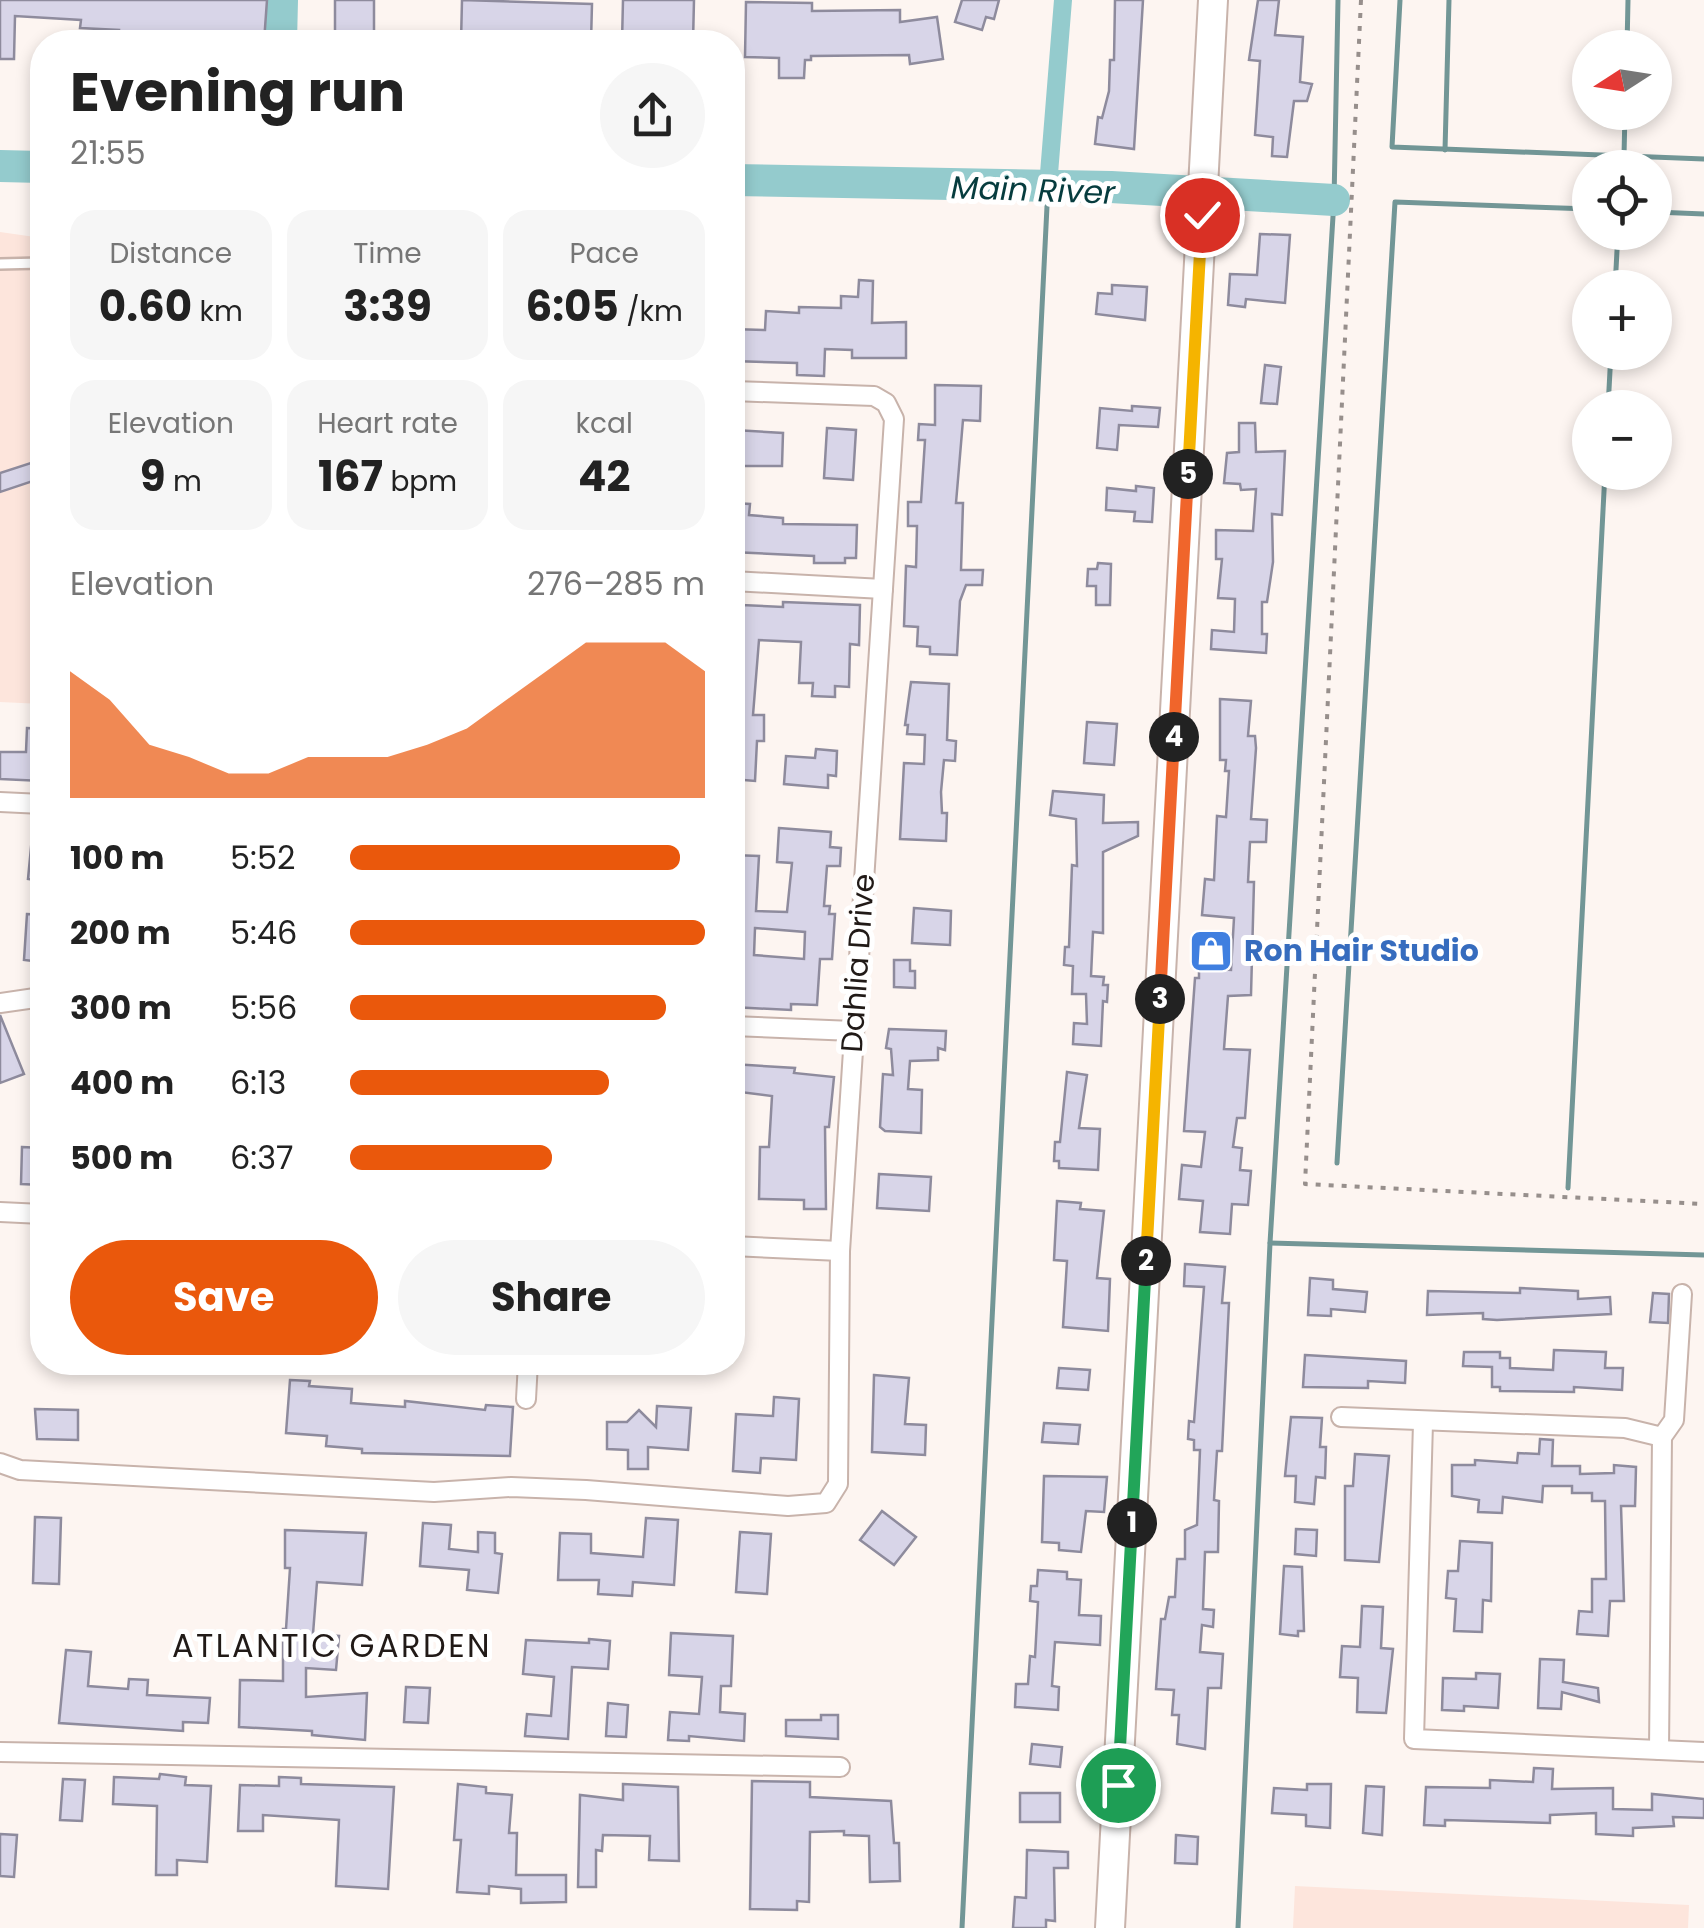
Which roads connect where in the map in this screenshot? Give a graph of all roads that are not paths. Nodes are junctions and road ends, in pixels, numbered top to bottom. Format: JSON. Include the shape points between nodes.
{"nodes":[{"id":1,"x":1213,"y":0,"type":"edge"},
{"id":2,"x":0,"y":264,"type":"edge"},
{"id":3,"x":30,"y":264,"type":"edge"},
{"id":4,"x":745,"y":391,"type":"edge"},
{"id":5,"x":745,"y":583,"type":"edge"},
{"id":6,"x":882,"y":589,"type":"junction"},
{"id":7,"x":0,"y":802,"type":"edge"},
{"id":8,"x":30,"y":803,"type":"edge"},
{"id":9,"x":30,"y":999,"type":"edge"},
{"id":10,"x":0,"y":1003,"type":"edge"},
{"id":11,"x":745,"y":1027,"type":"edge"},
{"id":12,"x":853,"y":1032,"type":"junction"},
{"id":13,"x":0,"y":1212,"type":"edge"},
{"id":14,"x":30,"y":1213,"type":"edge"},
{"id":15,"x":745,"y":1247,"type":"edge"},
{"id":16,"x":840,"y":1251,"type":"junction"},
{"id":17,"x":1682,"y":1294,"type":"dead end"},
{"id":18,"x":527,"y":1375,"type":"edge"},
{"id":19,"x":526,"y":1399,"type":"dead end"},
{"id":20,"x":1341,"y":1417,"type":"dead end"},
{"id":21,"x":1423,"y":1423,"type":"junction"},
{"id":22,"x":1662,"y":1437,"type":"junction"},
{"id":23,"x":0,"y":1463,"type":"edge"},
{"id":24,"x":1659,"y":1750,"type":"junction"},
{"id":25,"x":0,"y":1752,"type":"edge"},
{"id":26,"x":1704,"y":1752,"type":"edge"},
{"id":27,"x":840,"y":1767,"type":"dead end"},
{"id":28,"x":1110,"y":1928,"type":"edge"}],
"edges":[{"from":1,"to":28,"type":"main road"},
{"from":2,"to":3,"type":"lane"},
{"from":4,"to":6,"type":"street","name":"Dahlia Drive","via":[[874,396],[886,402],[894,419]]},
{"from":5,"to":6,"type":"street"},
{"from":6,"to":12,"type":"street","name":"Dahlia Drive"},
{"from":7,"to":8,"type":"street"},
{"from":9,"to":10,"type":"street"},
{"from":11,"to":12,"type":"street"},
{"from":12,"to":16,"type":"street","name":"Dahlia Drive"},
{"from":13,"to":14,"type":"street"},
{"from":15,"to":16,"type":"street"},
{"from":16,"to":23,"type":"street","name":"Dahlia Drive","via":[[838,1484],[826,1503],[511,1487],[434,1492],[20,1470]]},
{"from":17,"to":22,"type":"street","via":[[1674,1420]]},
{"from":18,"to":19,"type":"street"},
{"from":20,"to":21,"type":"street"},
{"from":21,"to":22,"type":"street","via":[[1625,1428]]},
{"from":21,"to":24,"type":"street","via":[[1414,1739]]},
{"from":22,"to":24,"type":"street"},
{"from":24,"to":26,"type":"street"},
{"from":25,"to":27,"type":"street"}]}
